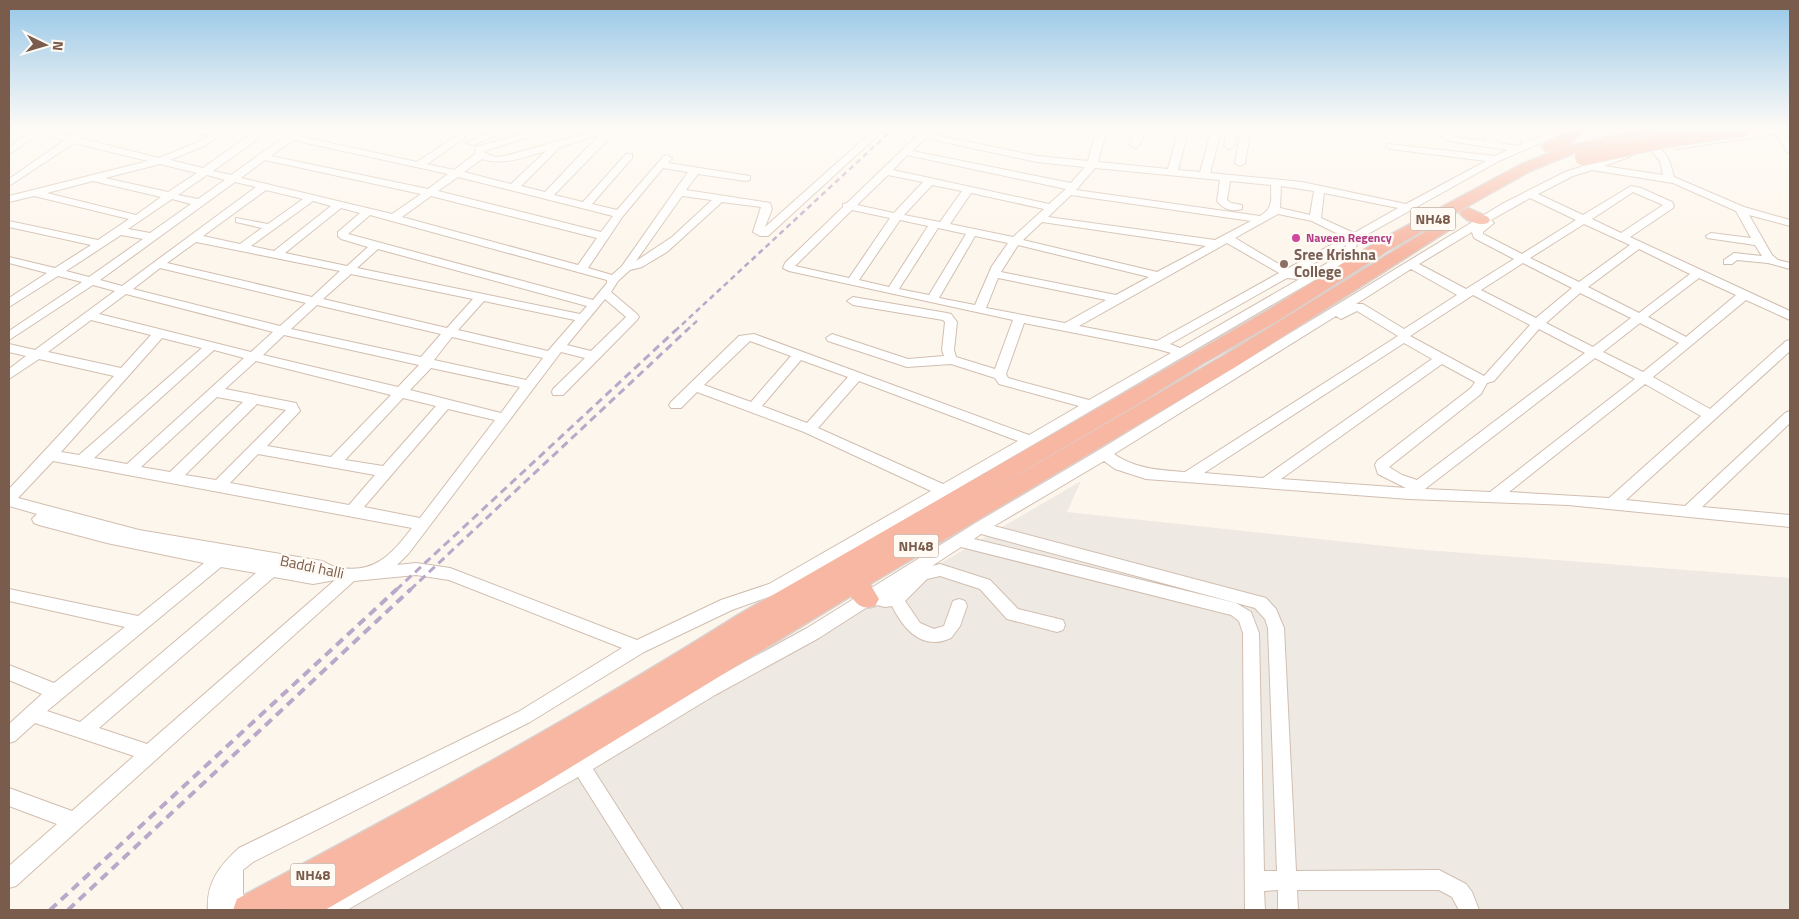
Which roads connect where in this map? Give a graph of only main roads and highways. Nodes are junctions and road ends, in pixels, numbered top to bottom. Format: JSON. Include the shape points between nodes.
{"nodes":[{"id":1,"x":1499,"y":171,"type":"edge"},
{"id":2,"x":1520,"y":171,"type":"edge"},
{"id":3,"x":1548,"y":171,"type":"edge"},
{"id":4,"x":1382,"y":246,"type":"junction"},
{"id":5,"x":379,"y":852,"type":"junction"},
{"id":6,"x":248,"y":910,"type":"edge"},
{"id":7,"x":296,"y":910,"type":"edge"}],
"edges":[{"from":1,"to":4,"type":"highway","via":[[1393,230]]},
{"from":2,"to":4,"type":"highway","number":"NH48"},
{"from":3,"to":5,"type":"highway","number":"NH48","via":[[1213,378],[1053,463],[864,593],[755,640],[530,777]]},
{"from":4,"to":5,"type":"highway","number":"NH48","via":[[1272,316],[747,622]]},
{"from":5,"to":6,"type":"highway","number":"NH48"},
{"from":5,"to":7,"type":"highway","number":"NH48"}]}
